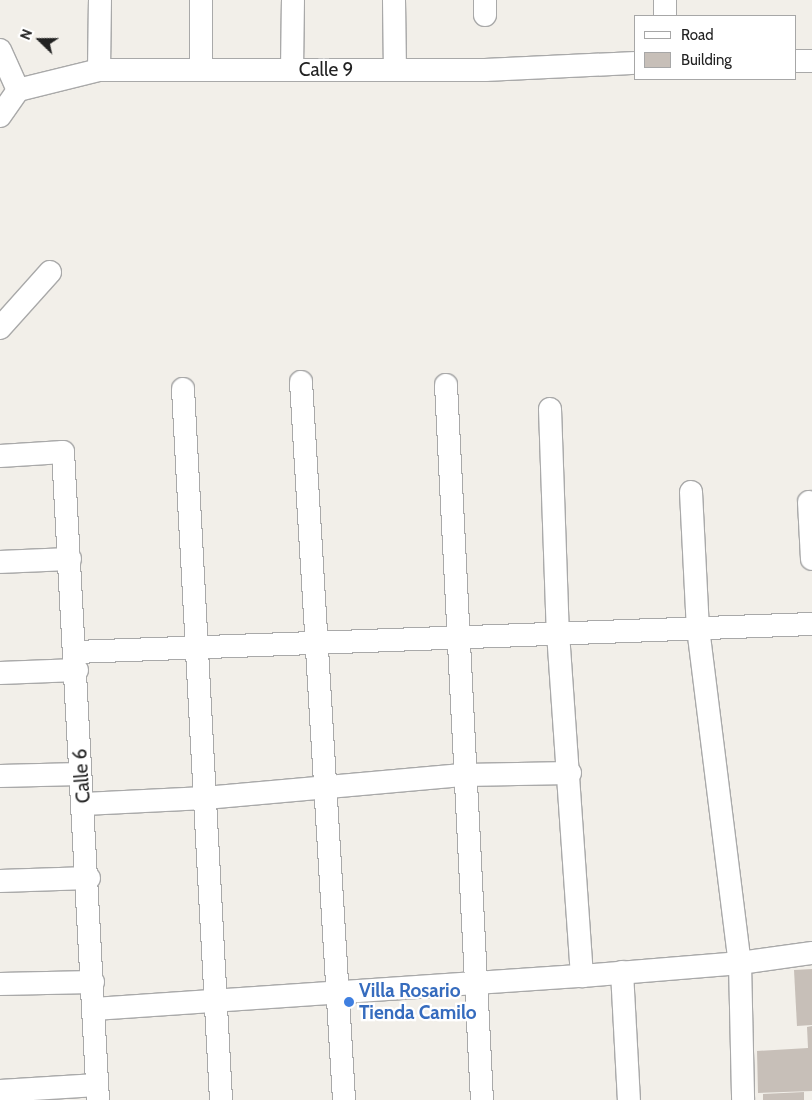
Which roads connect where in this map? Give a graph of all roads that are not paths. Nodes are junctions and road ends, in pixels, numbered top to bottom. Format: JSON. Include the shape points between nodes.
{"nodes":[{"id":1,"x":100,"y":0,"type":"edge"},
{"id":2,"x":201,"y":0,"type":"edge"},
{"id":3,"x":293,"y":0,"type":"edge"},
{"id":4,"x":394,"y":0,"type":"edge"},
{"id":5,"x":665,"y":0,"type":"edge"},
{"id":6,"x":665,"y":15,"type":"edge"},
{"id":7,"x":0,"y":50,"type":"edge"},
{"id":8,"x":797,"y":61,"type":"edge"},
{"id":9,"x":812,"y":61,"type":"edge"},
{"id":10,"x":634,"y":63,"type":"edge"},
{"id":11,"x":99,"y":70,"type":"junction"},
{"id":12,"x":201,"y":70,"type":"junction"},
{"id":13,"x":292,"y":70,"type":"junction"},
{"id":14,"x":395,"y":70,"type":"junction"},
{"id":15,"x":18,"y":90,"type":"junction"},
{"id":16,"x":0,"y":116,"type":"edge"},
{"id":17,"x":50,"y":272,"type":"dead end"},
{"id":18,"x":0,"y":328,"type":"edge"},
{"id":19,"x":301,"y":382,"type":"dead end"},
{"id":20,"x":446,"y":385,"type":"dead end"},
{"id":21,"x":183,"y":388,"type":"dead end"},
{"id":22,"x":550,"y":409,"type":"dead end"},
{"id":23,"x":0,"y":456,"type":"edge"},
{"id":24,"x":691,"y":492,"type":"dead end"},
{"id":25,"x":809,"y":502,"type":"dead end"},
{"id":26,"x":70,"y":559,"type":"junction"},
{"id":27,"x":812,"y":559,"type":"edge"},
{"id":28,"x":0,"y":562,"type":"edge"},
{"id":29,"x":812,"y":624,"type":"edge"},
{"id":30,"x":698,"y":628,"type":"junction"},
{"id":31,"x":558,"y":633,"type":"junction"},
{"id":32,"x":458,"y":637,"type":"junction"},
{"id":33,"x":318,"y":643,"type":"junction"},
{"id":34,"x":198,"y":648,"type":"junction"},
{"id":35,"x":76,"y":661,"type":"junction"},
{"id":36,"x":0,"y":673,"type":"edge"},
{"id":37,"x":570,"y":773,"type":"junction"},
{"id":38,"x":80,"y":774,"type":"junction"},
{"id":39,"x":466,"y":775,"type":"junction"},
{"id":40,"x":0,"y":776,"type":"edge"},
{"id":41,"x":327,"y":786,"type":"junction"},
{"id":42,"x":205,"y":798,"type":"junction"},
{"id":43,"x":84,"y":804,"type":"junction"},
{"id":44,"x":89,"y":878,"type":"junction"},
{"id":45,"x":0,"y":881,"type":"edge"},
{"id":46,"x":812,"y":953,"type":"edge"},
{"id":47,"x":740,"y":963,"type":"junction"},
{"id":48,"x":622,"y":972,"type":"junction"},
{"id":49,"x":582,"y":976,"type":"junction"},
{"id":50,"x":476,"y":981,"type":"junction"},
{"id":51,"x":93,"y":982,"type":"junction"},
{"id":52,"x":0,"y":984,"type":"edge"},
{"id":53,"x":336,"y":992,"type":"junction"},
{"id":54,"x":216,"y":1000,"type":"junction"},
{"id":55,"x":94,"y":1009,"type":"junction"},
{"id":56,"x":0,"y":1091,"type":"edge"},
{"id":57,"x":98,"y":1092,"type":"edge"},
{"id":58,"x":221,"y":1100,"type":"edge"},
{"id":59,"x":344,"y":1100,"type":"edge"},
{"id":60,"x":482,"y":1100,"type":"edge"},
{"id":61,"x":629,"y":1100,"type":"edge"},
{"id":62,"x":743,"y":1100,"type":"edge"}],
"edges":[{"from":1,"to":11,"type":"street"},
{"from":2,"to":12,"type":"street"},
{"from":3,"to":13,"type":"street"},
{"from":4,"to":14,"type":"street"},
{"from":5,"to":6,"type":"street"},
{"from":7,"to":15,"type":"street"},
{"from":8,"to":9,"type":"street"},
{"from":10,"to":14,"type":"street","name":"Calle 9","via":[[485,70]]},
{"from":11,"to":12,"type":"street","name":"Calle 9"},
{"from":11,"to":15,"type":"street","name":"Calle 9"},
{"from":12,"to":13,"type":"street","name":"Calle 9"},
{"from":13,"to":14,"type":"street","name":"Calle 9"},
{"from":15,"to":16,"type":"street"},
{"from":17,"to":18,"type":"street"},
{"from":19,"to":33,"type":"street"},
{"from":20,"to":32,"type":"street"},
{"from":21,"to":34,"type":"street"},
{"from":22,"to":31,"type":"street"},
{"from":23,"to":26,"type":"street","name":"Calle 6","via":[[63,452]]},
{"from":24,"to":30,"type":"street"},
{"from":25,"to":27,"type":"street"},
{"from":26,"to":28,"type":"street"},
{"from":26,"to":35,"type":"street","name":"Calle 6"},
{"from":29,"to":30,"type":"street"},
{"from":30,"to":31,"type":"street"},
{"from":30,"to":47,"type":"street"},
{"from":31,"to":32,"type":"street"},
{"from":31,"to":37,"type":"street"},
{"from":32,"to":33,"type":"street"},
{"from":32,"to":39,"type":"street"},
{"from":33,"to":34,"type":"street"},
{"from":33,"to":41,"type":"street"},
{"from":34,"to":35,"type":"street"},
{"from":34,"to":42,"type":"street"},
{"from":35,"to":36,"type":"street"},
{"from":35,"to":38,"type":"street","name":"Calle 6"},
{"from":37,"to":39,"type":"street"},
{"from":37,"to":49,"type":"street"},
{"from":38,"to":40,"type":"street"},
{"from":38,"to":43,"type":"street","name":"Calle 6"},
{"from":39,"to":41,"type":"street"},
{"from":39,"to":50,"type":"street"},
{"from":41,"to":42,"type":"street"},
{"from":41,"to":53,"type":"street"},
{"from":42,"to":43,"type":"street"},
{"from":42,"to":54,"type":"street"},
{"from":43,"to":44,"type":"street","name":"Calle 6"},
{"from":44,"to":45,"type":"street"},
{"from":44,"to":51,"type":"street","name":"Calle 6"},
{"from":46,"to":47,"type":"street"},
{"from":47,"to":48,"type":"street"},
{"from":47,"to":62,"type":"street"},
{"from":48,"to":49,"type":"street"},
{"from":48,"to":61,"type":"street"},
{"from":49,"to":50,"type":"street"},
{"from":50,"to":53,"type":"street"},
{"from":50,"to":60,"type":"street"},
{"from":51,"to":52,"type":"street"},
{"from":51,"to":55,"type":"street","name":"Calle 6"},
{"from":53,"to":54,"type":"street"},
{"from":53,"to":59,"type":"street"},
{"from":54,"to":55,"type":"street"},
{"from":54,"to":58,"type":"street"},
{"from":55,"to":57,"type":"street","name":"Calle 6"},
{"from":56,"to":57,"type":"street"}]}
